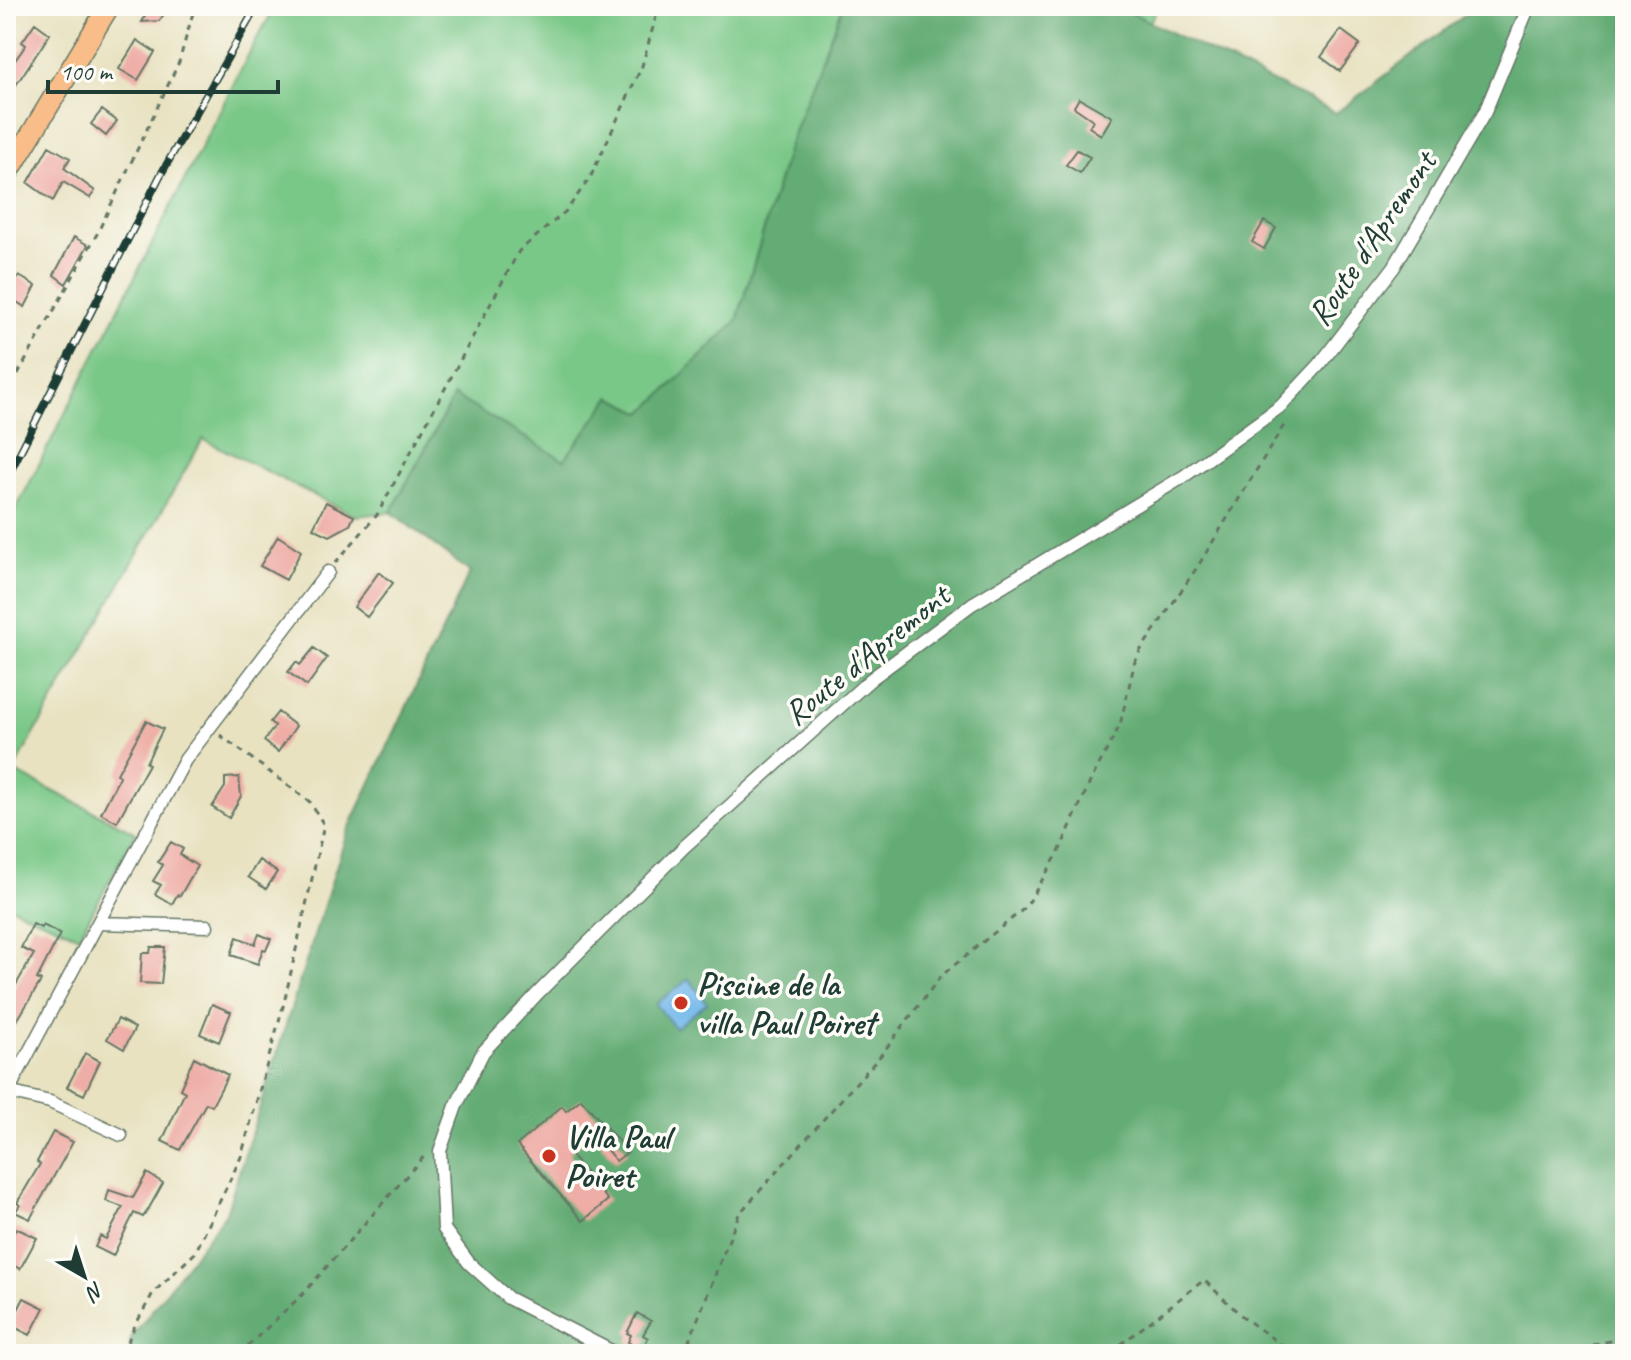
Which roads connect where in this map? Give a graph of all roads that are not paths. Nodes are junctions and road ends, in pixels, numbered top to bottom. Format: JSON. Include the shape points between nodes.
{"nodes":[{"id":1,"x":97,"y":6,"type":"edge"},
{"id":2,"x":109,"y":6,"type":"edge"},
{"id":3,"x":1529,"y":6,"type":"edge"},
{"id":4,"x":6,"y":157,"type":"edge"},
{"id":5,"x":6,"y":176,"type":"edge"},
{"id":6,"x":328,"y":572,"type":"road end"},
{"id":7,"x":98,"y":923,"type":"junction"},
{"id":8,"x":207,"y":926,"type":"dead end"},
{"id":9,"x":7,"y":1094,"type":"edge"},
{"id":10,"x":121,"y":1135,"type":"dead end"},
{"id":11,"x":617,"y":1354,"type":"edge"}],
"edges":[{"from":1,"to":4,"type":"main road"},
{"from":2,"to":5,"type":"main road"},
{"from":3,"to":11,"type":"street","name":"Route d'Apremont","via":[[1485,112],[1394,267],[1281,406],[1183,477],[972,604],[871,679],[684,847],[483,1052],[440,1151],[444,1229],[469,1263],[508,1298]]},
{"from":6,"to":7,"type":"street","via":[[185,760]]},
{"from":7,"to":8,"type":"street"},
{"from":7,"to":9,"type":"street"},
{"from":9,"to":10,"type":"street","via":[[50,1102]]}]}
